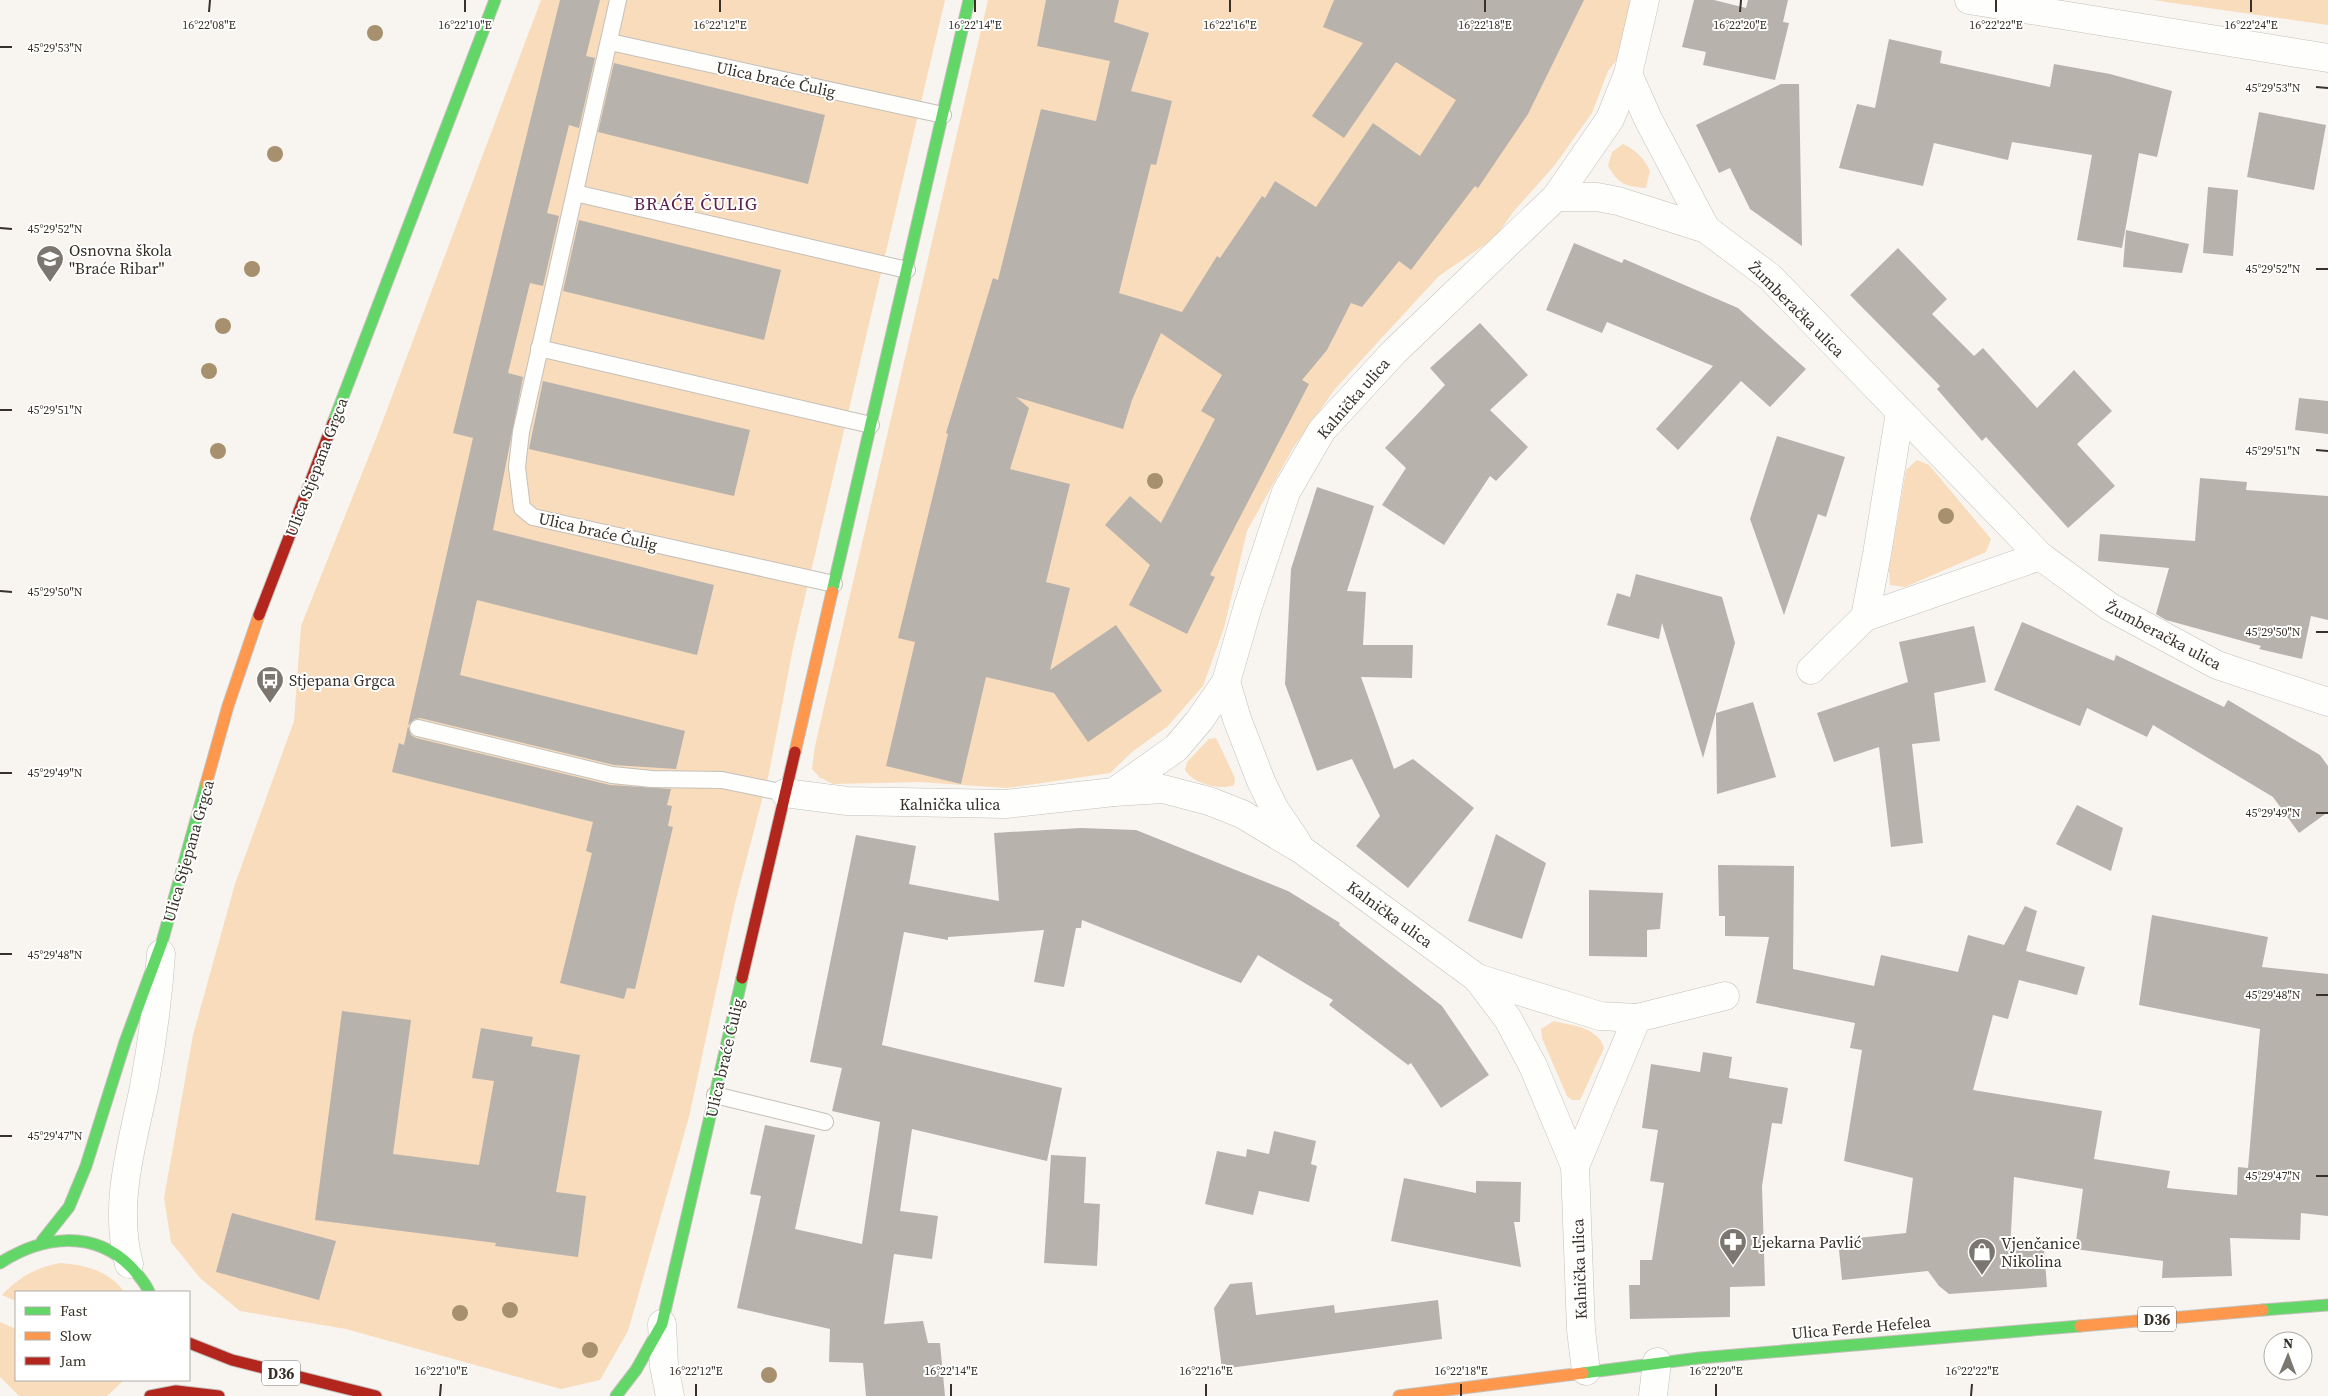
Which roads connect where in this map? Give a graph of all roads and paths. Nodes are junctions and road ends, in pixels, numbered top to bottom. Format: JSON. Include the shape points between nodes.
{"nodes":[{"id":1,"x":495,"y":0,"type":"edge"},
{"id":2,"x":618,"y":0,"type":"edge"},
{"id":3,"x":969,"y":0,"type":"edge"},
{"id":4,"x":1646,"y":0,"type":"edge"},
{"id":5,"x":1969,"y":0,"type":"edge"},
{"id":6,"x":2102,"y":11,"type":"edge"},
{"id":7,"x":610,"y":42,"type":"junction"},
{"id":8,"x":2328,"y":58,"type":"edge"},
{"id":9,"x":1628,"y":74,"type":"junction"},
{"id":10,"x":942,"y":116,"type":"junction"},
{"id":11,"x":575,"y":193,"type":"junction"},
{"id":12,"x":1556,"y":197,"type":"junction"},
{"id":13,"x":1706,"y":229,"type":"junction"},
{"id":14,"x":907,"y":270,"type":"junction"},
{"id":15,"x":539,"y":348,"type":"junction"},
{"id":16,"x":1900,"y":412,"type":"junction"},
{"id":17,"x":870,"y":425,"type":"junction"},
{"id":18,"x":2040,"y":556,"type":"junction"},
{"id":19,"x":834,"y":584,"type":"junction"},
{"id":20,"x":1865,"y":617,"type":"junction"},
{"id":21,"x":1811,"y":670,"type":"dead end"},
{"id":22,"x":1226,"y":682,"type":"junction"},
{"id":23,"x":2328,"y":702,"type":"edge"},
{"id":24,"x":418,"y":728,"type":"dead end"},
{"id":25,"x":1114,"y":792,"type":"junction"},
{"id":26,"x":785,"y":793,"type":"junction"},
{"id":27,"x":1302,"y":850,"type":"junction"},
{"id":28,"x":162,"y":942,"type":"junction"},
{"id":29,"x":1477,"y":978,"type":"junction"},
{"id":30,"x":1724,"y":996,"type":"dead end"},
{"id":31,"x":1637,"y":1018,"type":"junction"},
{"id":32,"x":715,"y":1095,"type":"junction"},
{"id":33,"x":825,"y":1122,"type":"dead end"},
{"id":34,"x":1575,"y":1166,"type":"junction"},
{"id":35,"x":42,"y":1241,"type":"junction"},
{"id":36,"x":0,"y":1263,"type":"edge"},
{"id":37,"x":129,"y":1264,"type":"junction"},
{"id":38,"x":148,"y":1291,"type":"edge"},
{"id":39,"x":2328,"y":1304,"type":"edge"},
{"id":40,"x":662,"y":1324,"type":"junction"},
{"id":41,"x":190,"y":1344,"type":"edge"},
{"id":42,"x":1658,"y":1362,"type":"junction"},
{"id":43,"x":1586,"y":1372,"type":"junction"},
{"id":44,"x":145,"y":1385,"type":"dead end"},
{"id":45,"x":137,"y":1396,"type":"edge"},
{"id":46,"x":150,"y":1396,"type":"edge"},
{"id":47,"x":219,"y":1396,"type":"edge"},
{"id":48,"x":376,"y":1396,"type":"edge"},
{"id":49,"x":616,"y":1396,"type":"edge"},
{"id":50,"x":670,"y":1396,"type":"edge"},
{"id":51,"x":1399,"y":1396,"type":"edge"},
{"id":52,"x":1653,"y":1396,"type":"edge"}],
"edges":[{"from":1,"to":28,"type":"street","name":"Ulica Stjepana Grgca","via":[[258,618],[228,706]]},
{"from":2,"to":7,"type":"lane","name":"Ulica braće Čulig"},
{"from":3,"to":10,"type":"street","name":"Ulica braće Čulig"},
{"from":4,"to":9,"type":"street","name":"Kalnička ulica"},
{"from":5,"to":6,"type":"street"},
{"from":6,"to":8,"type":"street"},
{"from":7,"to":10,"type":"lane","name":"Ulica braće Čulig"},
{"from":7,"to":11,"type":"lane","name":"Ulica braće Čulig"},
{"from":9,"to":12,"type":"street","name":"Kalnička ulica","via":[[1610,119]]},
{"from":9,"to":13,"type":"street","name":"Žumberačka ulica"},
{"from":10,"to":14,"type":"street","name":"Ulica braće Čulig"},
{"from":11,"to":14,"type":"lane"},
{"from":11,"to":15,"type":"lane","name":"Ulica braće Čulig"},
{"from":12,"to":13,"type":"street","via":[[1597,197],[1618,201]]},
{"from":12,"to":22,"type":"street","name":"Kalnička ulica","via":[[1394,352],[1322,430],[1286,492]]},
{"from":13,"to":16,"type":"street","name":"Žumberačka ulica","via":[[1770,277]]},
{"from":14,"to":17,"type":"street","name":"Ulica braće Čulig"},
{"from":15,"to":17,"type":"lane"},
{"from":15,"to":19,"type":"lane","name":"Ulica braće Čulig","via":[[517,467],[522,508],[533,517]]},
{"from":16,"to":18,"type":"street","name":"Žumberačka ulica"},
{"from":16,"to":20,"type":"street"},
{"from":17,"to":19,"type":"street","name":"Ulica braće Čulig"},
{"from":18,"to":20,"type":"street"},
{"from":18,"to":23,"type":"street","name":"Žumberačka ulica","via":[[2110,607],[2217,665]]},
{"from":19,"to":26,"type":"street","name":"Ulica braće Čulig"},
{"from":20,"to":21,"type":"street"},
{"from":22,"to":25,"type":"street","name":"Kalnička ulica","via":[[1176,748]]},
{"from":22,"to":27,"type":"street","name":"Kalnička ulica","via":[[1236,720],[1261,781],[1274,808]]},
{"from":24,"to":26,"type":"lane","via":[[612,775],[722,780]]},
{"from":25,"to":26,"type":"street","name":"Kalnička ulica","via":[[1006,804],[847,802]]},
{"from":25,"to":27,"type":"street","name":"Kalnička ulica","via":[[1163,789],[1209,801],[1242,814]]},
{"from":26,"to":32,"type":"street","name":"Ulica braće Čulig"},
{"from":27,"to":29,"type":"street","name":"Kalnička ulica"},
{"from":28,"to":35,"type":"street","name":"Ulica Stjepana Grgca","via":[[125,1042],[86,1166],[69,1207]]},
{"from":28,"to":37,"type":"street","name":"Ulica Stjepana Grgca","via":[[156,1017],[125,1178],[123,1243]]},
{"from":29,"to":31,"type":"street","name":"Kalnička ulica","via":[[1600,1016]]},
{"from":29,"to":34,"type":"street","name":"Kalnička ulica","via":[[1508,1019],[1533,1066]]},
{"from":30,"to":31,"type":"street","name":"Kalnička ulica"},
{"from":31,"to":34,"type":"street","name":"Kalnička ulica"},
{"from":32,"to":33,"type":"lane"},
{"from":32,"to":40,"type":"street","name":"Ulica braće Čulig"},
{"from":34,"to":43,"type":"street","name":"Kalnička ulica","via":[[1581,1330]]},
{"from":35,"to":36,"type":"street","via":[[15,1251]]},
{"from":35,"to":37,"type":"street","via":[[64,1238],[88,1242],[110,1250]]},
{"from":37,"to":38,"type":"street"},
{"from":39,"to":42,"type":"street","name":"Ulica Ferde Hefelea","number":"D36"},
{"from":40,"to":49,"type":"street","name":"Ulica braće Čulig","via":[[630,1381]]},
{"from":40,"to":50,"type":"street","name":"Ulica braće Čulig","via":[[664,1366]]},
{"from":41,"to":48,"type":"street","number":"D36","via":[[232,1360]]},
{"from":42,"to":43,"type":"street","name":"Ulica Ferde Hefelea","number":"D36"},
{"from":42,"to":52,"type":"street"},
{"from":43,"to":51,"type":"street","name":"Ulica Ferde Hefelea","number":"D36"},
{"from":44,"to":45,"type":"street"},
{"from":46,"to":47,"type":"street","via":[[178,1391]]}]}
